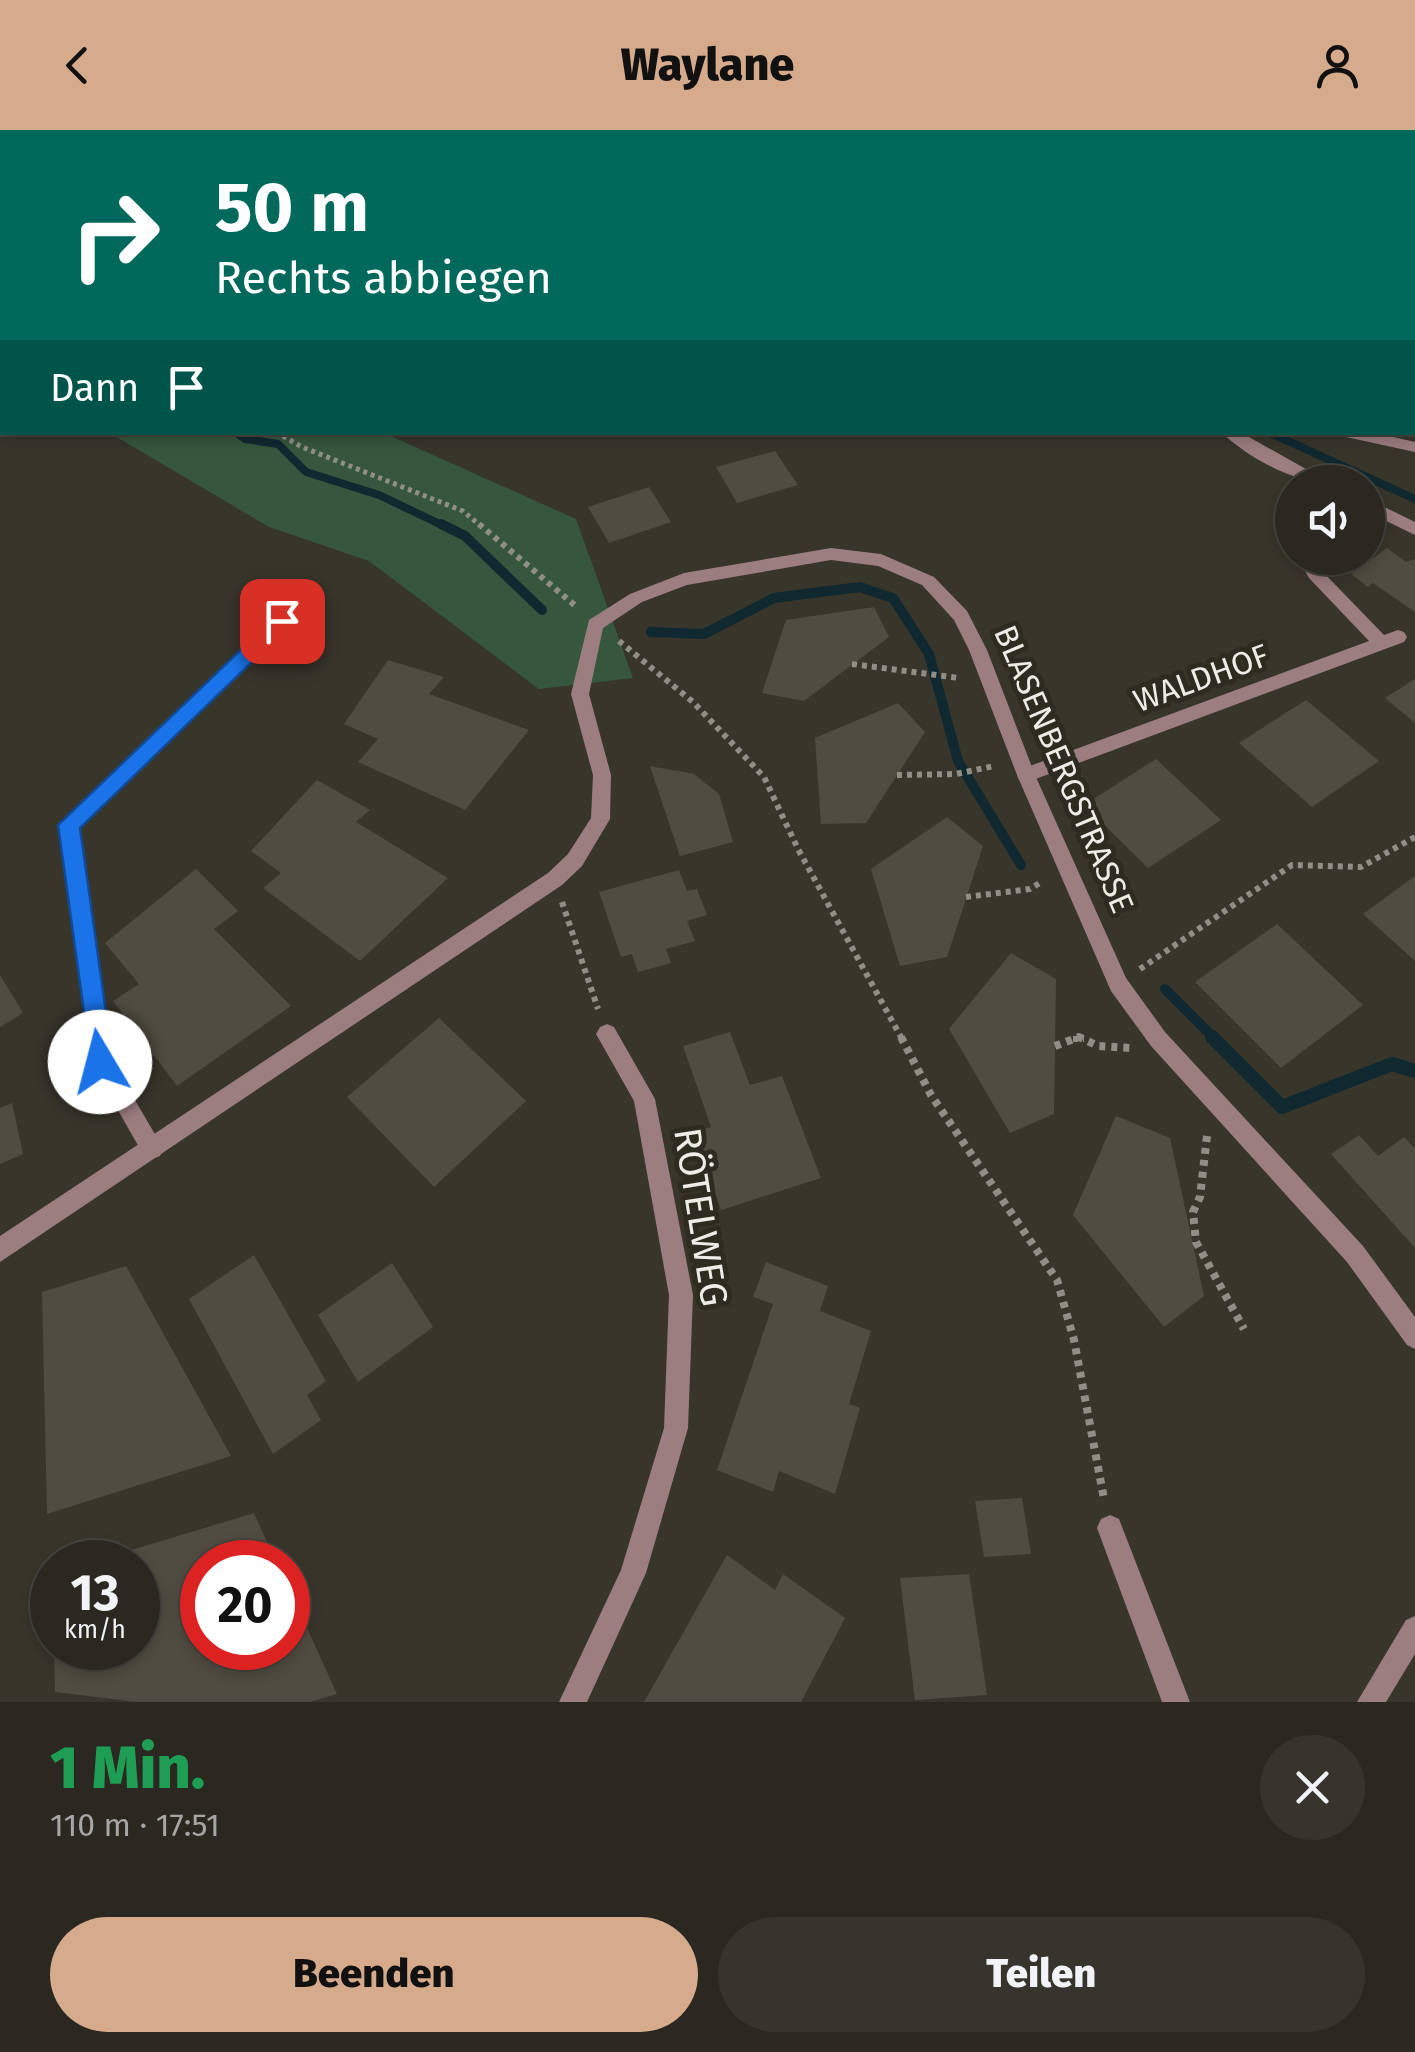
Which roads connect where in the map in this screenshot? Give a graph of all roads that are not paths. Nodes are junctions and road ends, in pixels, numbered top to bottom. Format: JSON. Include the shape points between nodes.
{"nodes":[{"id":1,"x":1233,"y":435,"type":"edge"},
{"id":2,"x":1360,"y":435,"type":"edge"},
{"id":3,"x":1415,"y":447,"type":"edge"},
{"id":4,"x":1287,"y":465,"type":"edge"},
{"id":5,"x":1385,"y":514,"type":"edge"},
{"id":6,"x":1415,"y":529,"type":"edge"},
{"id":7,"x":1316,"y":575,"type":"edge"},
{"id":8,"x":282,"y":621,"type":"dead end"},
{"id":9,"x":1026,"y":775,"type":"junction"},
{"id":10,"x":607,"y":1034,"type":"road end"},
{"id":11,"x":152,"y":1148,"type":"junction"},
{"id":12,"x":0,"y":1250,"type":"edge"},
{"id":13,"x":1415,"y":1337,"type":"edge"},
{"id":14,"x":1110,"y":1528,"type":"road end"},
{"id":15,"x":1415,"y":1629,"type":"edge"},
{"id":16,"x":574,"y":1702,"type":"edge"},
{"id":17,"x":1176,"y":1702,"type":"edge"},
{"id":18,"x":1371,"y":1702,"type":"edge"}],
"edges":[{"from":1,"to":4,"type":"street"},
{"from":2,"to":3,"type":"street"},
{"from":5,"to":6,"type":"street"},
{"from":7,"to":9,"type":"street","name":"WALDHOF","via":[[1390,640]]},
{"from":8,"to":11,"type":"street","via":[[69,825],[100,1062]]},
{"from":9,"to":11,"type":"street","name":"BLASENBERGSTRASSE","via":[[961,616],[928,582],[881,560],[831,554],[684,579],[636,598],[595,624],[580,694],[602,774],[600,819],[575,860]]},
{"from":9,"to":13,"type":"street","name":"BLASENBERGSTRASSE","via":[[1118,984],[1158,1039],[1355,1254]]},
{"from":10,"to":16,"type":"street","name":"RÖTELWEG","via":[[644,1099],[682,1295],[676,1428],[633,1573]]},
{"from":11,"to":12,"type":"street"},
{"from":14,"to":17,"type":"street"},
{"from":15,"to":18,"type":"street"}]}
